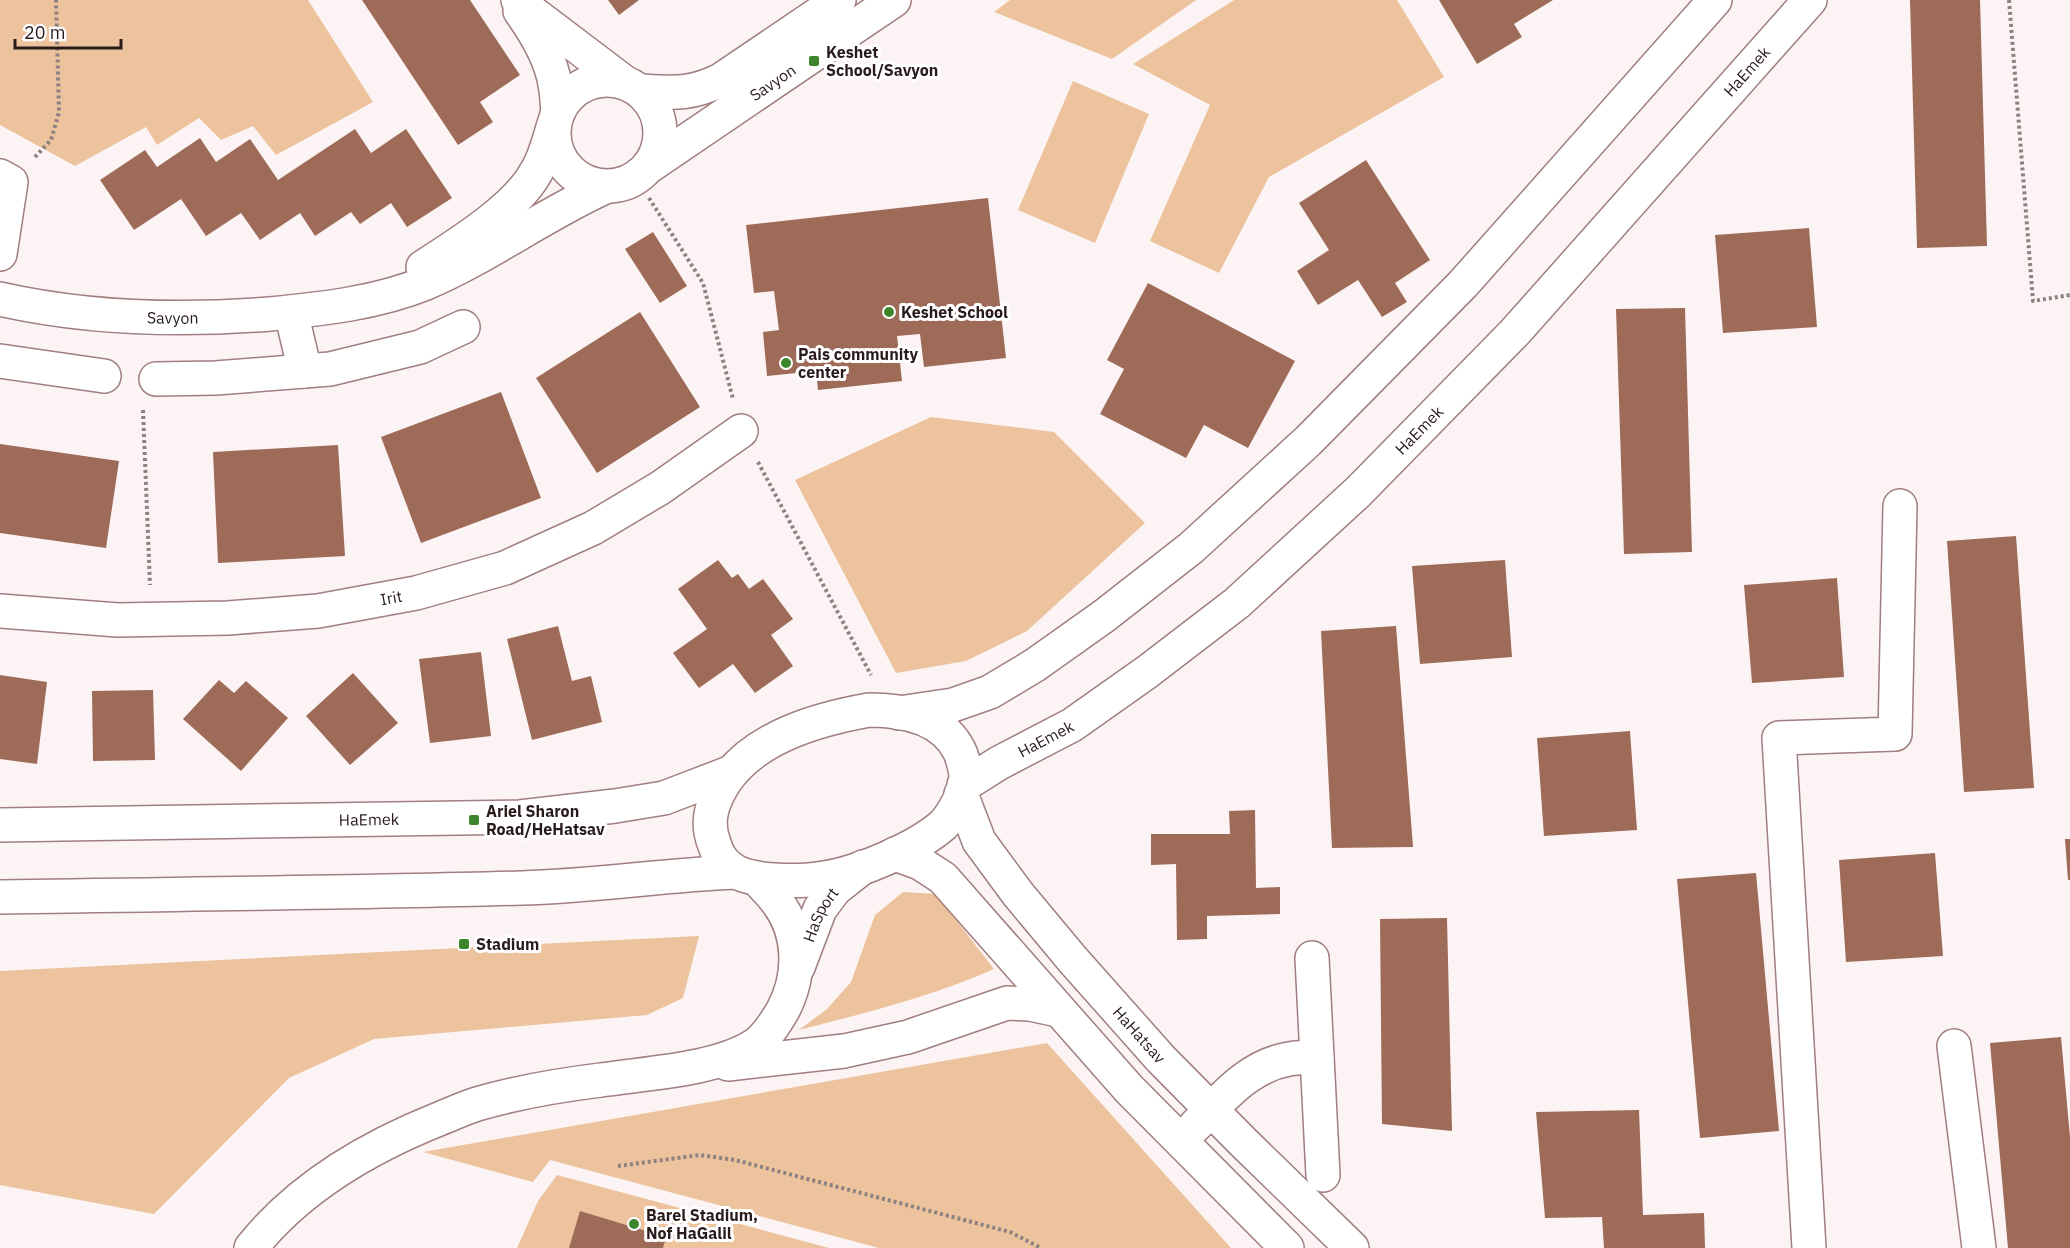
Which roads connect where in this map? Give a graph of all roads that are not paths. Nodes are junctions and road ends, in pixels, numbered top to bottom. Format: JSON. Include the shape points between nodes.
{"nodes":[{"id":1,"x":512,"y":0,"type":"edge"},
{"id":2,"x":518,"y":0,"type":"edge"},
{"id":3,"x":894,"y":0,"type":"edge"},
{"id":4,"x":1715,"y":0,"type":"edge"},
{"id":5,"x":1810,"y":0,"type":"edge"},
{"id":6,"x":830,"y":2,"type":"edge"},
{"id":7,"x":632,"y":87,"type":"junction"},
{"id":8,"x":556,"y":118,"type":"junction"},
{"id":9,"x":651,"y":165,"type":"junction"},
{"id":10,"x":6,"y":179,"type":"edge"},
{"id":11,"x":605,"y":187,"type":"junction"},
{"id":12,"x":0,"y":254,"type":"edge"},
{"id":13,"x":0,"y":299,"type":"edge"},
{"id":14,"x":345,"y":304,"type":"junction"},
{"id":15,"x":291,"y":312,"type":"junction"},
{"id":16,"x":463,"y":327,"type":"dead end"},
{"id":17,"x":0,"y":361,"type":"edge"},
{"id":18,"x":304,"y":371,"type":"junction"},
{"id":19,"x":104,"y":376,"type":"dead end"},
{"id":20,"x":149,"y":389,"type":"road end"},
{"id":21,"x":741,"y":430,"type":"dead end"},
{"id":22,"x":1900,"y":506,"type":"dead end"},
{"id":23,"x":0,"y":611,"type":"edge"},
{"id":24,"x":899,"y":712,"type":"junction"},
{"id":25,"x":732,"y":772,"type":"junction"},
{"id":26,"x":963,"y":790,"type":"junction"},
{"id":27,"x":0,"y":825,"type":"edge"},
{"id":28,"x":895,"y":854,"type":"junction"},
{"id":29,"x":863,"y":867,"type":"junction"},
{"id":30,"x":746,"y":875,"type":"junction"},
{"id":31,"x":0,"y":897,"type":"edge"},
{"id":32,"x":1312,"y":958,"type":"dead end"},
{"id":33,"x":795,"y":975,"type":"junction"},
{"id":34,"x":1058,"y":1010,"type":"junction"},
{"id":35,"x":1954,"y":1046,"type":"dead end"},
{"id":36,"x":1317,"y":1057,"type":"junction"},
{"id":37,"x":684,"y":1068,"type":"junction"},
{"id":38,"x":1211,"y":1110,"type":"junction"},
{"id":39,"x":1179,"y":1141,"type":"junction"},
{"id":40,"x":1323,"y":1175,"type":"dead end"},
{"id":41,"x":251,"y":1248,"type":"edge"},
{"id":42,"x":1287,"y":1248,"type":"edge"},
{"id":43,"x":1352,"y":1248,"type":"edge"},
{"id":44,"x":1809,"y":1248,"type":"edge"},
{"id":45,"x":1979,"y":1248,"type":"edge"}],
"edges":[{"from":1,"to":8,"type":"street","via":[[533,29],[547,59],[555,82]]},
{"from":2,"to":7,"type":"street"},
{"from":3,"to":9,"type":"street","name":"Savyon"},
{"from":4,"to":24,"type":"street","via":[[1463,284],[1308,441],[1191,548],[1104,616],[990,692],[953,705]]},
{"from":5,"to":26,"type":"street","name":"HaEmek","via":[[1515,332],[1358,492],[1237,603],[1147,672],[1072,725],[999,763]]},
{"from":6,"to":7,"type":"street","name":"Savyon","via":[[702,90],[678,93]]},
{"from":7,"to":8,"type":"street","via":[[605,80],[588,82],[572,92]]},
{"from":7,"to":9,"type":"street","via":[[653,105],[660,122],[659,149]]},
{"from":8,"to":11,"type":"street","via":[[554,143],[561,160],[571,173],[587,183]]},
{"from":8,"to":14,"type":"street","name":"Savyon","via":[[536,174],[516,198],[423,267]]},
{"from":9,"to":11,"type":"street","via":[[637,178]]},
{"from":10,"to":12,"type":"street"},
{"from":11,"to":14,"type":"street","name":"Savyon","via":[[569,203],[459,268],[423,284]]},
{"from":13,"to":15,"type":"street","name":"Savyon","via":[[108,316],[214,318]]},
{"from":14,"to":15,"type":"street","name":"Savyon"},
{"from":15,"to":18,"type":"street"},
{"from":16,"to":18,"type":"street","via":[[420,347],[330,369]]},
{"from":17,"to":19,"type":"street"},
{"from":18,"to":20,"type":"street","via":[[216,378]]},
{"from":21,"to":23,"type":"street","name":"Irit","via":[[660,488],[593,528],[505,568],[416,593],[318,611],[228,618],[118,620]]},
{"from":22,"to":44,"type":"street","via":[[1895,734],[1779,738]]},
{"from":24,"to":25,"type":"street","via":[[869,710],[835,716],[753,752]]},
{"from":24,"to":26,"type":"street","via":[[924,718],[944,730],[959,751],[966,776]]},
{"from":25,"to":27,"type":"street","name":"HaEmek","via":[[664,798],[520,817]]},
{"from":25,"to":30,"type":"street","via":[[715,796],[711,835],[718,858]]},
{"from":26,"to":28,"type":"street","via":[[944,824]]},
{"from":26,"to":38,"type":"street","name":"HaHatsav","via":[[970,822],[980,841],[1018,894],[1161,1059]]},
{"from":28,"to":29,"type":"street"},
{"from":28,"to":34,"type":"street","via":[[920,863],[943,878]]},
{"from":29,"to":30,"type":"street","via":[[825,878],[788,880]]},
{"from":29,"to":33,"type":"street","name":"HaSport","via":[[835,889],[820,909]]},
{"from":30,"to":31,"type":"street","via":[[682,874],[524,888]]},
{"from":30,"to":33,"type":"street","via":[[779,904],[797,951]]},
{"from":32,"to":36,"type":"street"},
{"from":33,"to":37,"type":"street","via":[[775,1024],[756,1044],[726,1058]]},
{"from":34,"to":37,"type":"street","via":[[1007,1003],[908,1037],[844,1051]]},
{"from":34,"to":39,"type":"street"},
{"from":35,"to":45,"type":"street"},
{"from":36,"to":38,"type":"street","via":[[1264,1066],[1243,1078]]},
{"from":36,"to":40,"type":"street"},
{"from":37,"to":41,"type":"street","via":[[539,1089],[476,1104],[396,1136],[320,1182],[267,1227]]},
{"from":38,"to":39,"type":"street"},
{"from":38,"to":43,"type":"street","name":"HaHatsav"},
{"from":39,"to":42,"type":"street"}]}
